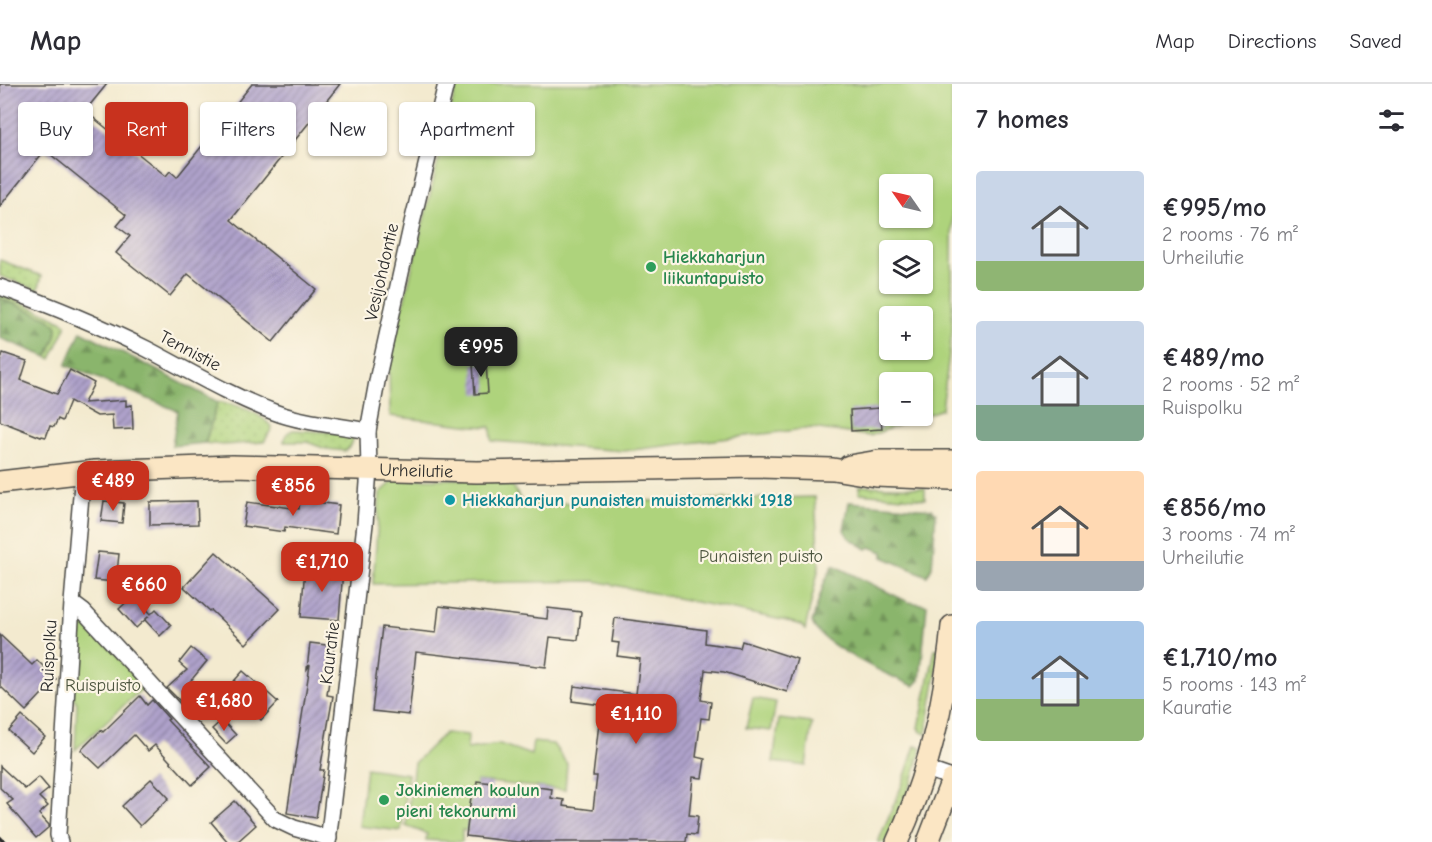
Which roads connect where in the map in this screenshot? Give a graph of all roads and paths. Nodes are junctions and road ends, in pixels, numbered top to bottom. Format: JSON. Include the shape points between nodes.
{"nodes":[{"id":1,"x":446,"y":84,"type":"edge"},
{"id":2,"x":0,"y":287,"type":"edge"},
{"id":3,"x":368,"y":430,"type":"junction"},
{"id":4,"x":952,"y":461,"type":"edge"},
{"id":5,"x":833,"y":469,"type":"junction"},
{"id":6,"x":369,"y":470,"type":"junction"},
{"id":7,"x":82,"y":472,"type":"junction"},
{"id":8,"x":952,"y":479,"type":"edge"},
{"id":9,"x":0,"y":482,"type":"edge"},
{"id":10,"x":72,"y":603,"type":"junction"},
{"id":11,"x":952,"y":626,"type":"edge"},
{"id":12,"x":926,"y":769,"type":"junction"},
{"id":13,"x":952,"y":779,"type":"edge"},
{"id":14,"x":329,"y":840,"type":"edge"},
{"id":15,"x":60,"y":842,"type":"edge"},
{"id":16,"x":897,"y":842,"type":"edge"},
{"id":17,"x":928,"y":842,"type":"edge"}],
"edges":[{"from":1,"to":3,"type":"street","name":"Vesijohdontie"},
{"from":2,"to":3,"type":"street","name":"Tennistie","via":[[106,329],[229,394],[276,413]]},
{"from":3,"to":6,"type":"street","name":"Vesijohdontie"},
{"from":4,"to":5,"type":"main road","name":"Urheilutie","via":[[879,461]]},
{"from":5,"to":6,"type":"main road","name":"Urheilutie"},
{"from":5,"to":8,"type":"main road","name":"Urheilutie","via":[[876,476]]},
{"from":6,"to":7,"type":"main road","name":"Urheilutie","via":[[232,466]]},
{"from":6,"to":14,"type":"street","name":"Kauratie"},
{"from":7,"to":9,"type":"main road","name":"Urheilutie"},
{"from":7,"to":10,"type":"street","name":"Ruispolku"},
{"from":10,"to":14,"type":"street","via":[[275,819]]},
{"from":10,"to":15,"type":"street","name":"Ruispolku"},
{"from":11,"to":12,"type":"main road","via":[[947,677]]},
{"from":12,"to":13,"type":"street"},
{"from":12,"to":16,"type":"main road"},
{"from":13,"to":17,"type":"main road"}]}
